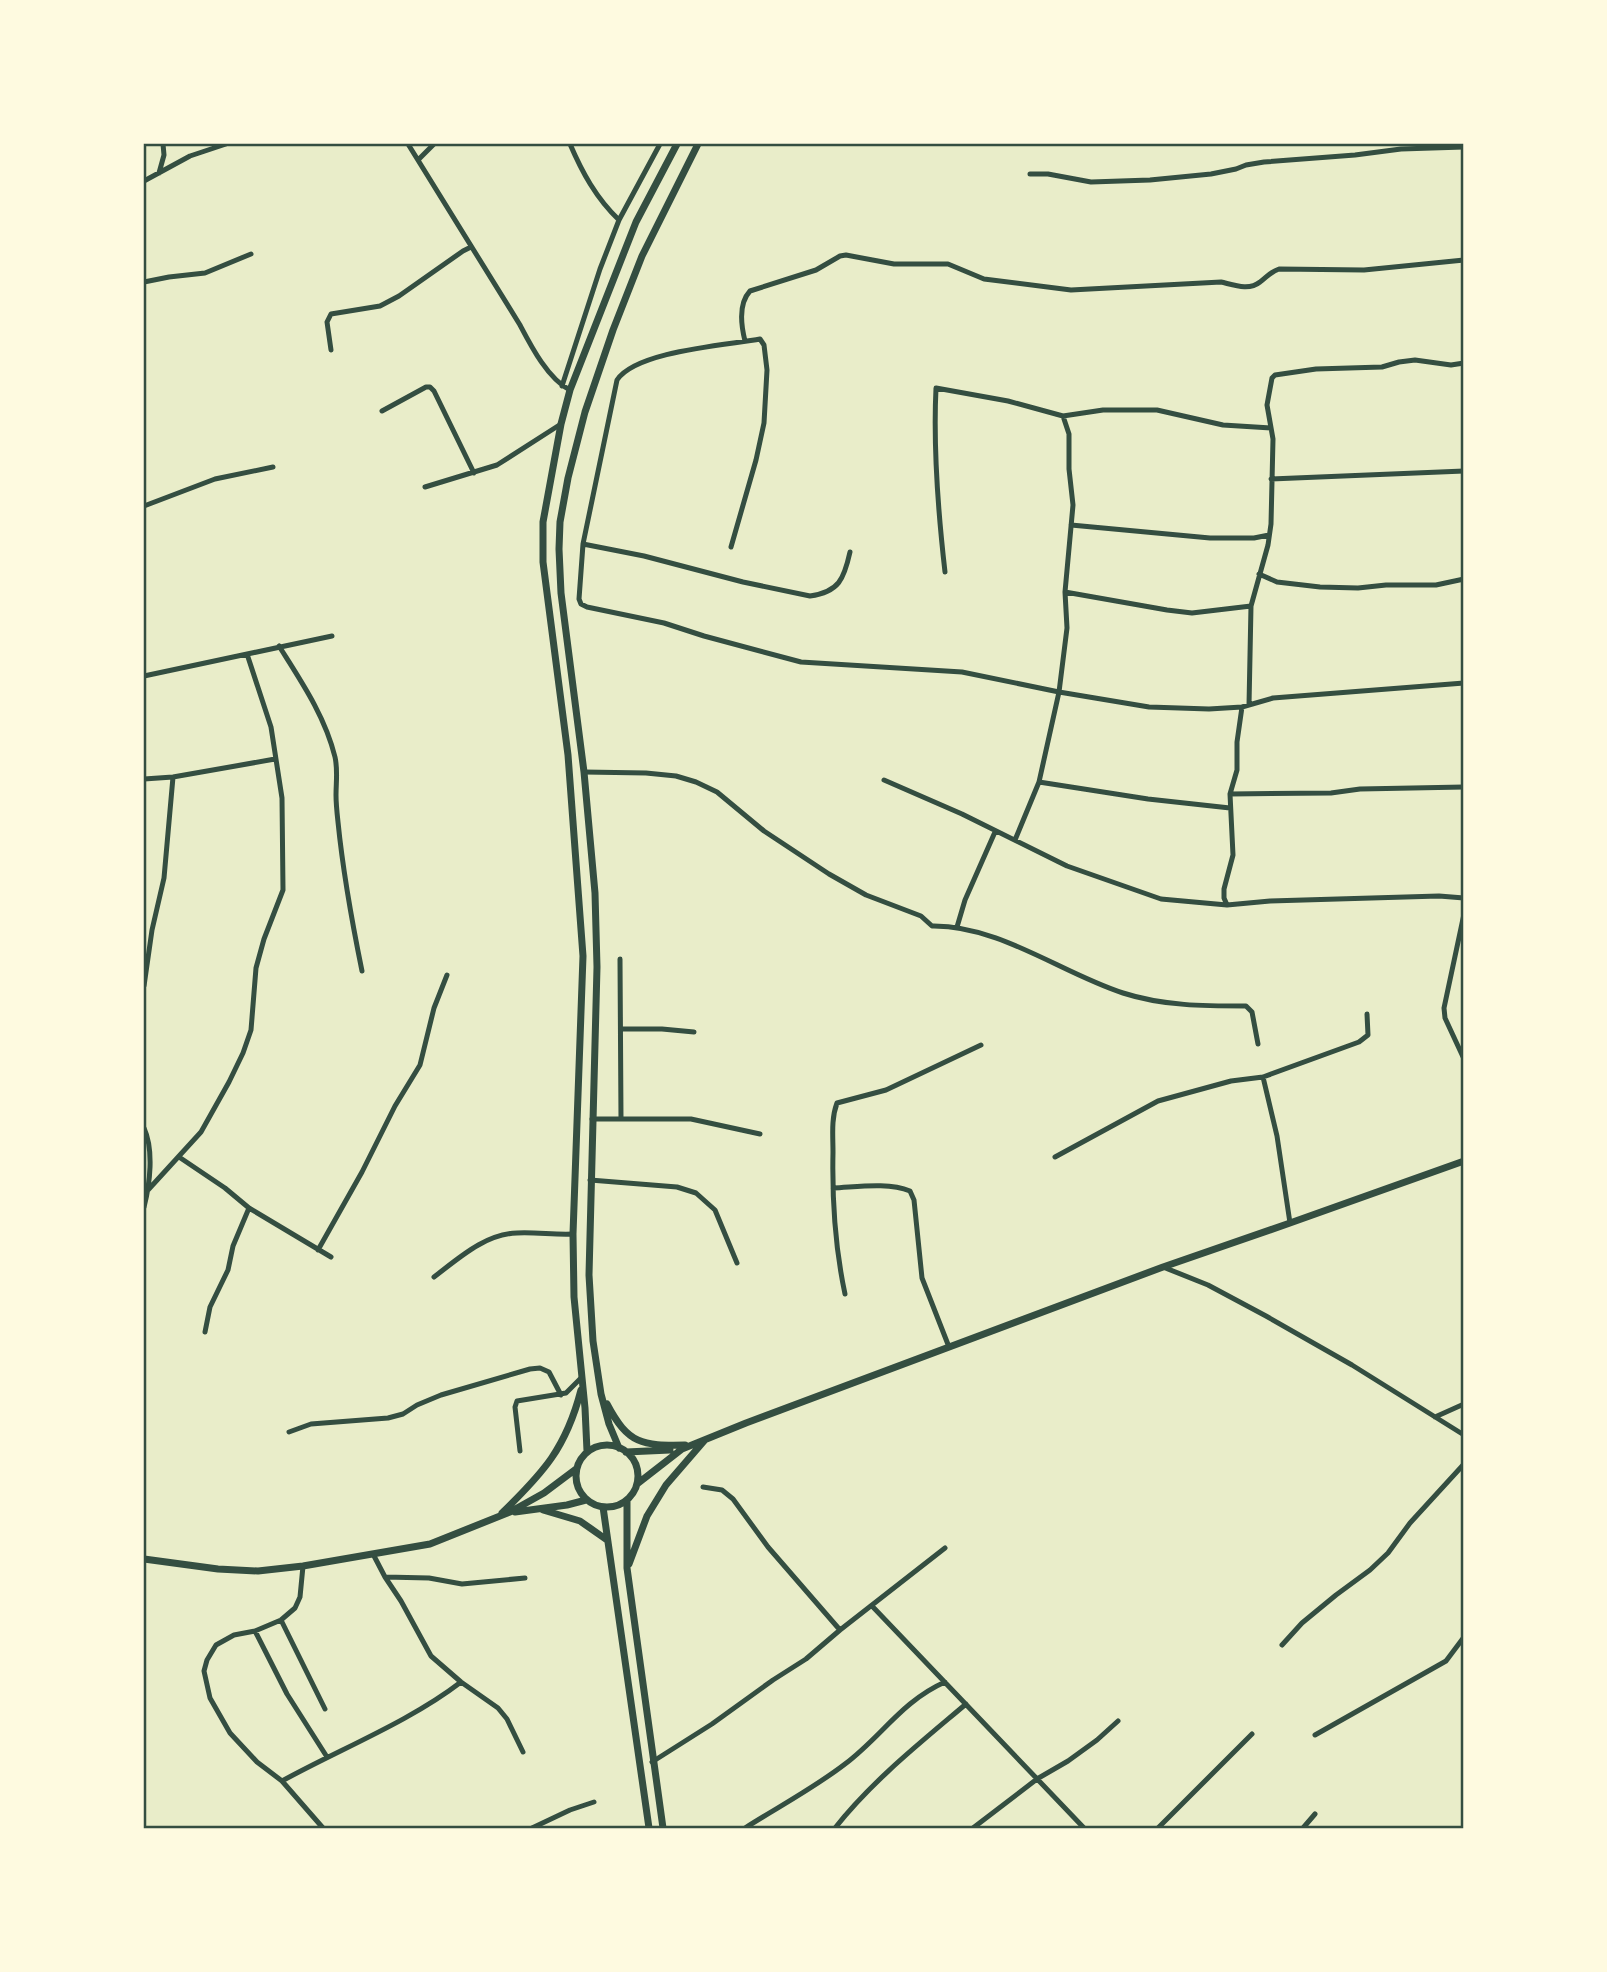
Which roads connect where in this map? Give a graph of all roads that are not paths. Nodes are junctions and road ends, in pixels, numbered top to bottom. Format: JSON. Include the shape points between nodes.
{"nodes":[{"id":1,"x":163,"y":144,"type":"edge"},
{"id":2,"x":226,"y":144,"type":"edge"},
{"id":3,"x":408,"y":144,"type":"edge"},
{"id":4,"x":434,"y":144,"type":"edge"},
{"id":5,"x":570,"y":144,"type":"edge"},
{"id":6,"x":660,"y":144,"type":"edge"},
{"id":7,"x":677,"y":144,"type":"edge"},
{"id":8,"x":698,"y":144,"type":"edge"},
{"id":9,"x":1464,"y":147,"type":"edge"},
{"id":10,"x":418,"y":160,"type":"junction"},
{"id":11,"x":159,"y":173,"type":"junction"},
{"id":12,"x":1030,"y":174,"type":"dead end"},
{"id":13,"x":144,"y":181,"type":"edge"},
{"id":14,"x":619,"y":220,"type":"junction"},
{"id":15,"x":471,"y":247,"type":"junction"},
{"id":16,"x":251,"y":254,"type":"dead end"},
{"id":17,"x":1464,"y":260,"type":"edge"},
{"id":18,"x":144,"y":282,"type":"edge"},
{"id":19,"x":745,"y":341,"type":"junction"},
{"id":20,"x":331,"y":350,"type":"dead end"},
{"id":21,"x":1464,"y":363,"type":"edge"},
{"id":22,"x":566,"y":388,"type":"junction"},
{"id":23,"x":382,"y":411,"type":"dead end"},
{"id":24,"x":1063,"y":416,"type":"junction"},
{"id":25,"x":561,"y":424,"type":"junction"},
{"id":26,"x":1271,"y":428,"type":"junction"},
{"id":27,"x":273,"y":467,"type":"dead end"},
{"id":28,"x":1464,"y":471,"type":"edge"},
{"id":29,"x":474,"y":473,"type":"junction"},
{"id":30,"x":1270,"y":479,"type":"junction"},
{"id":31,"x":425,"y":487,"type":"dead end"},
{"id":32,"x":144,"y":506,"type":"edge"},
{"id":33,"x":1070,"y":525,"type":"junction"},
{"id":34,"x":1269,"y":535,"type":"junction"},
{"id":35,"x":1254,"y":538,"type":"junction"},
{"id":36,"x":583,"y":544,"type":"junction"},
{"id":37,"x":1268,"y":545,"type":"junction"},
{"id":38,"x":731,"y":547,"type":"dead end"},
{"id":39,"x":849,"y":552,"type":"dead end"},
{"id":40,"x":945,"y":572,"type":"dead end"},
{"id":41,"x":1259,"y":574,"type":"junction"},
{"id":42,"x":1464,"y":579,"type":"edge"},
{"id":43,"x":1065,"y":592,"type":"junction"},
{"id":44,"x":1251,"y":606,"type":"junction"},
{"id":45,"x":332,"y":636,"type":"dead end"},
{"id":46,"x":279,"y":646,"type":"junction"},
{"id":47,"x":247,"y":654,"type":"junction"},
{"id":48,"x":144,"y":676,"type":"edge"},
{"id":49,"x":1464,"y":683,"type":"edge"},
{"id":50,"x":1059,"y":692,"type":"junction"},
{"id":51,"x":1250,"y":705,"type":"junction"},
{"id":52,"x":1242,"y":707,"type":"junction"},
{"id":53,"x":275,"y":759,"type":"junction"},
{"id":54,"x":584,"y":772,"type":"junction"},
{"id":55,"x":173,"y":776,"type":"junction"},
{"id":56,"x":144,"y":779,"type":"edge"},
{"id":57,"x":884,"y":780,"type":"dead end"},
{"id":58,"x":1039,"y":782,"type":"junction"},
{"id":59,"x":1464,"y":787,"type":"edge"},
{"id":60,"x":1230,"y":794,"type":"junction"},
{"id":61,"x":1230,"y":808,"type":"junction"},
{"id":62,"x":995,"y":832,"type":"junction"},
{"id":63,"x":1015,"y":839,"type":"junction"},
{"id":64,"x":1464,"y":898,"type":"edge"},
{"id":65,"x":1227,"y":905,"type":"junction"},
{"id":66,"x":1464,"y":914,"type":"edge"},
{"id":67,"x":957,"y":927,"type":"junction"},
{"id":68,"x":620,"y":959,"type":"dead end"},
{"id":69,"x":362,"y":971,"type":"dead end"},
{"id":70,"x":447,"y":975,"type":"dead end"},
{"id":71,"x":144,"y":986,"type":"edge"},
{"id":72,"x":1367,"y":1014,"type":"dead end"},
{"id":73,"x":621,"y":1029,"type":"junction"},
{"id":74,"x":694,"y":1032,"type":"dead end"},
{"id":75,"x":1258,"y":1044,"type":"dead end"},
{"id":76,"x":981,"y":1045,"type":"dead end"},
{"id":77,"x":1464,"y":1059,"type":"edge"},
{"id":78,"x":1263,"y":1077,"type":"junction"},
{"id":79,"x":592,"y":1119,"type":"junction"},
{"id":80,"x":621,"y":1119,"type":"junction"},
{"id":81,"x":144,"y":1128,"type":"edge"},
{"id":82,"x":760,"y":1134,"type":"dead end"},
{"id":83,"x":180,"y":1157,"type":"junction"},
{"id":84,"x":1055,"y":1157,"type":"dead end"},
{"id":85,"x":1464,"y":1161,"type":"edge"},
{"id":86,"x":590,"y":1180,"type":"junction"},
{"id":87,"x":833,"y":1188,"type":"junction"},
{"id":88,"x":148,"y":1190,"type":"junction"},
{"id":89,"x":144,"y":1207,"type":"edge"},
{"id":90,"x":249,"y":1208,"type":"junction"},
{"id":91,"x":1290,"y":1223,"type":"junction"},
{"id":92,"x":573,"y":1234,"type":"junction"},
{"id":93,"x":318,"y":1250,"type":"junction"},
{"id":94,"x":331,"y":1257,"type":"dead end"},
{"id":95,"x":737,"y":1263,"type":"dead end"},
{"id":96,"x":1163,"y":1267,"type":"junction"},
{"id":97,"x":434,"y":1276,"type":"dead end"},
{"id":98,"x":845,"y":1294,"type":"dead end"},
{"id":99,"x":205,"y":1332,"type":"dead end"},
{"id":100,"x":949,"y":1347,"type":"junction"},
{"id":101,"x":582,"y":1382,"type":"junction"},
{"id":102,"x":561,"y":1395,"type":"junction"},
{"id":103,"x":601,"y":1395,"type":"junction"},
{"id":104,"x":1464,"y":1404,"type":"edge"},
{"id":105,"x":1436,"y":1417,"type":"junction"},
{"id":106,"x":289,"y":1432,"type":"dead end"},
{"id":107,"x":1464,"y":1435,"type":"edge"},
{"id":108,"x":706,"y":1439,"type":"junction"},
{"id":109,"x":691,"y":1445,"type":"junction"},
{"id":110,"x":682,"y":1449,"type":"junction"},
{"id":111,"x":623,"y":1450,"type":"junction"},
{"id":112,"x":520,"y":1451,"type":"dead end"},
{"id":113,"x":587,"y":1451,"type":"junction"},
{"id":114,"x":1464,"y":1464,"type":"edge"},
{"id":115,"x":576,"y":1469,"type":"junction"},
{"id":116,"x":637,"y":1484,"type":"junction"},
{"id":117,"x":703,"y":1487,"type":"dead end"},
{"id":118,"x":586,"y":1500,"type":"junction"},
{"id":119,"x":627,"y":1500,"type":"junction"},
{"id":120,"x":603,"y":1507,"type":"junction"},
{"id":121,"x":539,"y":1509,"type":"junction"},
{"id":122,"x":510,"y":1512,"type":"junction"},
{"id":123,"x":498,"y":1517,"type":"junction"},
{"id":124,"x":607,"y":1540,"type":"junction"},
{"id":125,"x":946,"y":1548,"type":"dead end"},
{"id":126,"x":373,"y":1554,"type":"junction"},
{"id":127,"x":144,"y":1559,"type":"edge"},
{"id":128,"x":303,"y":1566,"type":"junction"},
{"id":129,"x":628,"y":1568,"type":"junction"},
{"id":130,"x":385,"y":1577,"type":"junction"},
{"id":131,"x":525,"y":1578,"type":"dead end"},
{"id":132,"x":872,"y":1606,"type":"junction"},
{"id":133,"x":281,"y":1620,"type":"junction"},
{"id":134,"x":840,"y":1630,"type":"junction"},
{"id":135,"x":255,"y":1632,"type":"junction"},
{"id":136,"x":1464,"y":1637,"type":"edge"},
{"id":137,"x":1282,"y":1645,"type":"dead end"},
{"id":138,"x":461,"y":1682,"type":"junction"},
{"id":139,"x":945,"y":1682,"type":"junction"},
{"id":140,"x":966,"y":1704,"type":"junction"},
{"id":141,"x":325,"y":1709,"type":"dead end"},
{"id":142,"x":1118,"y":1721,"type":"dead end"},
{"id":143,"x":1252,"y":1734,"type":"dead end"},
{"id":144,"x":1315,"y":1735,"type":"dead end"},
{"id":145,"x":523,"y":1752,"type":"dead end"},
{"id":146,"x":327,"y":1756,"type":"junction"},
{"id":147,"x":652,"y":1762,"type":"junction"},
{"id":148,"x":1037,"y":1779,"type":"junction"},
{"id":149,"x":282,"y":1781,"type":"junction"},
{"id":150,"x":594,"y":1802,"type":"dead end"},
{"id":151,"x":1315,"y":1814,"type":"dead end"},
{"id":152,"x":323,"y":1829,"type":"edge"},
{"id":153,"x":532,"y":1829,"type":"edge"},
{"id":154,"x":649,"y":1829,"type":"edge"},
{"id":155,"x":663,"y":1829,"type":"edge"},
{"id":156,"x":745,"y":1829,"type":"edge"},
{"id":157,"x":835,"y":1829,"type":"edge"},
{"id":158,"x":973,"y":1829,"type":"edge"},
{"id":159,"x":1084,"y":1829,"type":"edge"},
{"id":160,"x":1158,"y":1829,"type":"edge"},
{"id":161,"x":1303,"y":1829,"type":"edge"}],
"edges":[{"from":1,"to":11,"type":"street"},
{"from":2,"to":11,"type":"street"},
{"from":3,"to":10,"type":"street"},
{"from":4,"to":10,"type":"street"},
{"from":5,"to":14,"type":"street","via":[[598,198]]},
{"from":6,"to":14,"type":"street"},
{"from":7,"to":22,"type":"main road","via":[[636,222]]},
{"from":8,"to":54,"type":"main road","via":[[647,246],[613,330],[585,412],[560,522],[561,593]]},
{"from":9,"to":12,"type":"street","via":[[1276,161],[1150,180],[1091,182]]},
{"from":10,"to":15,"type":"street"},
{"from":11,"to":13,"type":"street"},
{"from":14,"to":22,"type":"street"},
{"from":15,"to":20,"type":"street","via":[[380,306],[331,314],[327,322]]},
{"from":15,"to":22,"type":"street","via":[[534,351]]},
{"from":16,"to":18,"type":"street","via":[[205,273]]},
{"from":17,"to":19,"type":"street","via":[[1364,270],[1279,269],[1252,287],[1221,282],[1071,290],[984,279],[948,264],[894,264],[846,255],[816,270],[750,291],[741,320]]},
{"from":19,"to":36,"type":"street","via":[[686,349],[621,373]]},
{"from":19,"to":38,"type":"street","via":[[760,339],[764,345],[766,398],[761,440]]},
{"from":21,"to":26,"type":"street","via":[[1415,360],[1275,375],[1266,405]]},
{"from":22,"to":25,"type":"main road"},
{"from":23,"to":29,"type":"street","via":[[430,387]]},
{"from":24,"to":26,"type":"street","via":[[1157,410],[1223,425]]},
{"from":24,"to":33,"type":"street","via":[[1069,433]]},
{"from":24,"to":40,"type":"street","via":[[936,388],[938,511]]},
{"from":25,"to":29,"type":"street","via":[[497,465]]},
{"from":25,"to":92,"type":"main road","via":[[545,504],[543,544],[568,755],[583,956]]},
{"from":26,"to":30,"type":"street"},
{"from":27,"to":32,"type":"street","via":[[215,479]]},
{"from":28,"to":30,"type":"street"},
{"from":29,"to":31,"type":"street"},
{"from":30,"to":34,"type":"street"},
{"from":33,"to":35,"type":"street"},
{"from":33,"to":43,"type":"street"},
{"from":34,"to":35,"type":"street"},
{"from":34,"to":37,"type":"street"},
{"from":35,"to":37,"type":"street"},
{"from":36,"to":39,"type":"street","via":[[810,596],[838,585]]},
{"from":36,"to":50,"type":"street","via":[[579,599],[587,607],[664,623],[801,662],[962,672]]},
{"from":37,"to":41,"type":"street"},
{"from":41,"to":42,"type":"street","via":[[1277,582],[1358,588],[1436,585]]},
{"from":41,"to":44,"type":"street"},
{"from":43,"to":44,"type":"street","via":[[1192,612]]},
{"from":43,"to":50,"type":"street","via":[[1067,628]]},
{"from":44,"to":51,"type":"street"},
{"from":45,"to":46,"type":"street"},
{"from":46,"to":47,"type":"street"},
{"from":46,"to":69,"type":"street","via":[[312,699],[336,759],[344,870]]},
{"from":47,"to":48,"type":"street"},
{"from":47,"to":53,"type":"street","via":[[271,727]]},
{"from":49,"to":51,"type":"street","via":[[1273,698]]},
{"from":50,"to":52,"type":"street","via":[[1149,707]]},
{"from":50,"to":58,"type":"street"},
{"from":51,"to":52,"type":"street"},
{"from":52,"to":60,"type":"street","via":[[1237,770]]},
{"from":53,"to":55,"type":"street"},
{"from":53,"to":83,"type":"street","via":[[282,798],[283,890],[256,968],[251,1030],[229,1083],[201,1132]]},
{"from":54,"to":67,"type":"street","via":[[646,773],[696,782],[718,792],[764,831],[866,895],[921,916],[932,926]]},
{"from":54,"to":79,"type":"main road","via":[[597,967]]},
{"from":55,"to":56,"type":"street"},
{"from":55,"to":71,"type":"street","via":[[164,878]]},
{"from":57,"to":62,"type":"street"},
{"from":58,"to":61,"type":"street"},
{"from":58,"to":63,"type":"street"},
{"from":59,"to":60,"type":"street"},
{"from":60,"to":61,"type":"street"},
{"from":61,"to":65,"type":"street","via":[[1233,855],[1224,889]]},
{"from":62,"to":63,"type":"street"},
{"from":62,"to":67,"type":"street"},
{"from":63,"to":65,"type":"street","via":[[1067,866],[1138,893],[1171,901]]},
{"from":64,"to":65,"type":"street"},
{"from":66,"to":77,"type":"street","via":[[1444,1008]]},
{"from":67,"to":75,"type":"street","via":[[1146,1000],[1246,1006],[1252,1012]]},
{"from":68,"to":73,"type":"street"},
{"from":70,"to":93,"type":"street","via":[[420,1065]]},
{"from":72,"to":78,"type":"street","via":[[1365,1039]]},
{"from":73,"to":74,"type":"street"},
{"from":73,"to":80,"type":"street"},
{"from":76,"to":87,"type":"street","via":[[886,1090],[837,1103]]},
{"from":78,"to":84,"type":"street","via":[[1158,1101]]},
{"from":78,"to":91,"type":"street","via":[[1278,1136]]},
{"from":79,"to":80,"type":"street"},
{"from":79,"to":86,"type":"main road"},
{"from":80,"to":82,"type":"street","via":[[691,1119]]},
{"from":81,"to":88,"type":"street"},
{"from":83,"to":88,"type":"street","via":[[169,1163]]},
{"from":83,"to":90,"type":"street"},
{"from":85,"to":91,"type":"main road"},
{"from":86,"to":95,"type":"street","via":[[677,1187],[696,1194],[715,1210]]},
{"from":86,"to":103,"type":"main road","via":[[589,1275]]},
{"from":87,"to":98,"type":"street"},
{"from":87,"to":100,"type":"street","via":[[887,1186],[910,1191],[922,1278]]},
{"from":88,"to":89,"type":"street"},
{"from":90,"to":93,"type":"street"},
{"from":90,"to":99,"type":"street","via":[[210,1307]]},
{"from":91,"to":96,"type":"main road"},
{"from":92,"to":97,"type":"street","via":[[498,1236],[467,1251]]},
{"from":92,"to":101,"type":"main road"},
{"from":93,"to":94,"type":"street"},
{"from":96,"to":100,"type":"main road"},
{"from":96,"to":105,"type":"street","via":[[1208,1284]]},
{"from":100,"to":108,"type":"main road"},
{"from":101,"to":102,"type":"street"},
{"from":101,"to":113,"type":"main road"},
{"from":101,"to":123,"type":"main road","via":[[558,1451],[532,1485]]},
{"from":102,"to":106,"type":"street","via":[[549,1371],[530,1369],[441,1395],[388,1418],[311,1424]]},
{"from":102,"to":112,"type":"street","via":[[517,1401]]},
{"from":103,"to":109,"type":"main road","via":[[633,1438],[654,1445]]},
{"from":103,"to":111,"type":"main road","via":[[608,1424]]},
{"from":104,"to":105,"type":"street"},
{"from":105,"to":107,"type":"street"},
{"from":108,"to":109,"type":"main road"},
{"from":108,"to":129,"type":"main road","via":[[653,1506]]},
{"from":109,"to":110,"type":"main road"},
{"from":110,"to":111,"type":"main road"},
{"from":110,"to":116,"type":"main road"},
{"from":111,"to":113,"type":"main road","via":[[600,1446]]},
{"from":111,"to":116,"type":"main road","via":[[635,1463]]},
{"from":113,"to":115,"type":"main road"},
{"from":114,"to":137,"type":"street","via":[[1388,1553],[1302,1623]]},
{"from":115,"to":118,"type":"main road","via":[[576,1482]]},
{"from":115,"to":122,"type":"main road"},
{"from":116,"to":119,"type":"main road"},
{"from":117,"to":134,"type":"street","via":[[722,1490],[733,1499]]},
{"from":118,"to":120,"type":"main road"},
{"from":118,"to":121,"type":"main road"},
{"from":119,"to":120,"type":"main road"},
{"from":119,"to":129,"type":"main road"},
{"from":120,"to":124,"type":"main road"},
{"from":121,"to":122,"type":"main road"},
{"from":121,"to":124,"type":"main road","via":[[580,1521]]},
{"from":122,"to":123,"type":"main road"},
{"from":123,"to":126,"type":"main road","via":[[430,1544]]},
{"from":124,"to":154,"type":"main road"},
{"from":125,"to":132,"type":"street"},
{"from":126,"to":128,"type":"main road"},
{"from":126,"to":130,"type":"street"},
{"from":127,"to":128,"type":"main road","via":[[258,1571]]},
{"from":128,"to":133,"type":"street","via":[[300,1597]]},
{"from":129,"to":147,"type":"main road"},
{"from":130,"to":131,"type":"street","via":[[462,1584]]},
{"from":130,"to":138,"type":"street","via":[[431,1656]]},
{"from":132,"to":134,"type":"street"},
{"from":132,"to":139,"type":"street"},
{"from":133,"to":135,"type":"street"},
{"from":133,"to":141,"type":"street"},
{"from":134,"to":147,"type":"street","via":[[806,1659]]},
{"from":135,"to":146,"type":"street"},
{"from":135,"to":149,"type":"street","via":[[234,1635],[216,1645],[205,1671],[211,1698],[230,1733]]},
{"from":136,"to":144,"type":"street","via":[[1446,1661]]},
{"from":138,"to":145,"type":"street","via":[[498,1708]]},
{"from":138,"to":146,"type":"street"},
{"from":139,"to":140,"type":"street"},
{"from":139,"to":156,"type":"street","via":[[926,1690],[846,1763]]},
{"from":140,"to":148,"type":"street"},
{"from":140,"to":157,"type":"street","via":[[905,1756]]},
{"from":142,"to":148,"type":"street"},
{"from":143,"to":160,"type":"street"},
{"from":146,"to":149,"type":"street"},
{"from":147,"to":155,"type":"main road"},
{"from":148,"to":158,"type":"street"},
{"from":148,"to":159,"type":"street"},
{"from":149,"to":152,"type":"street"},
{"from":150,"to":153,"type":"street"},
{"from":151,"to":161,"type":"street"}]}
